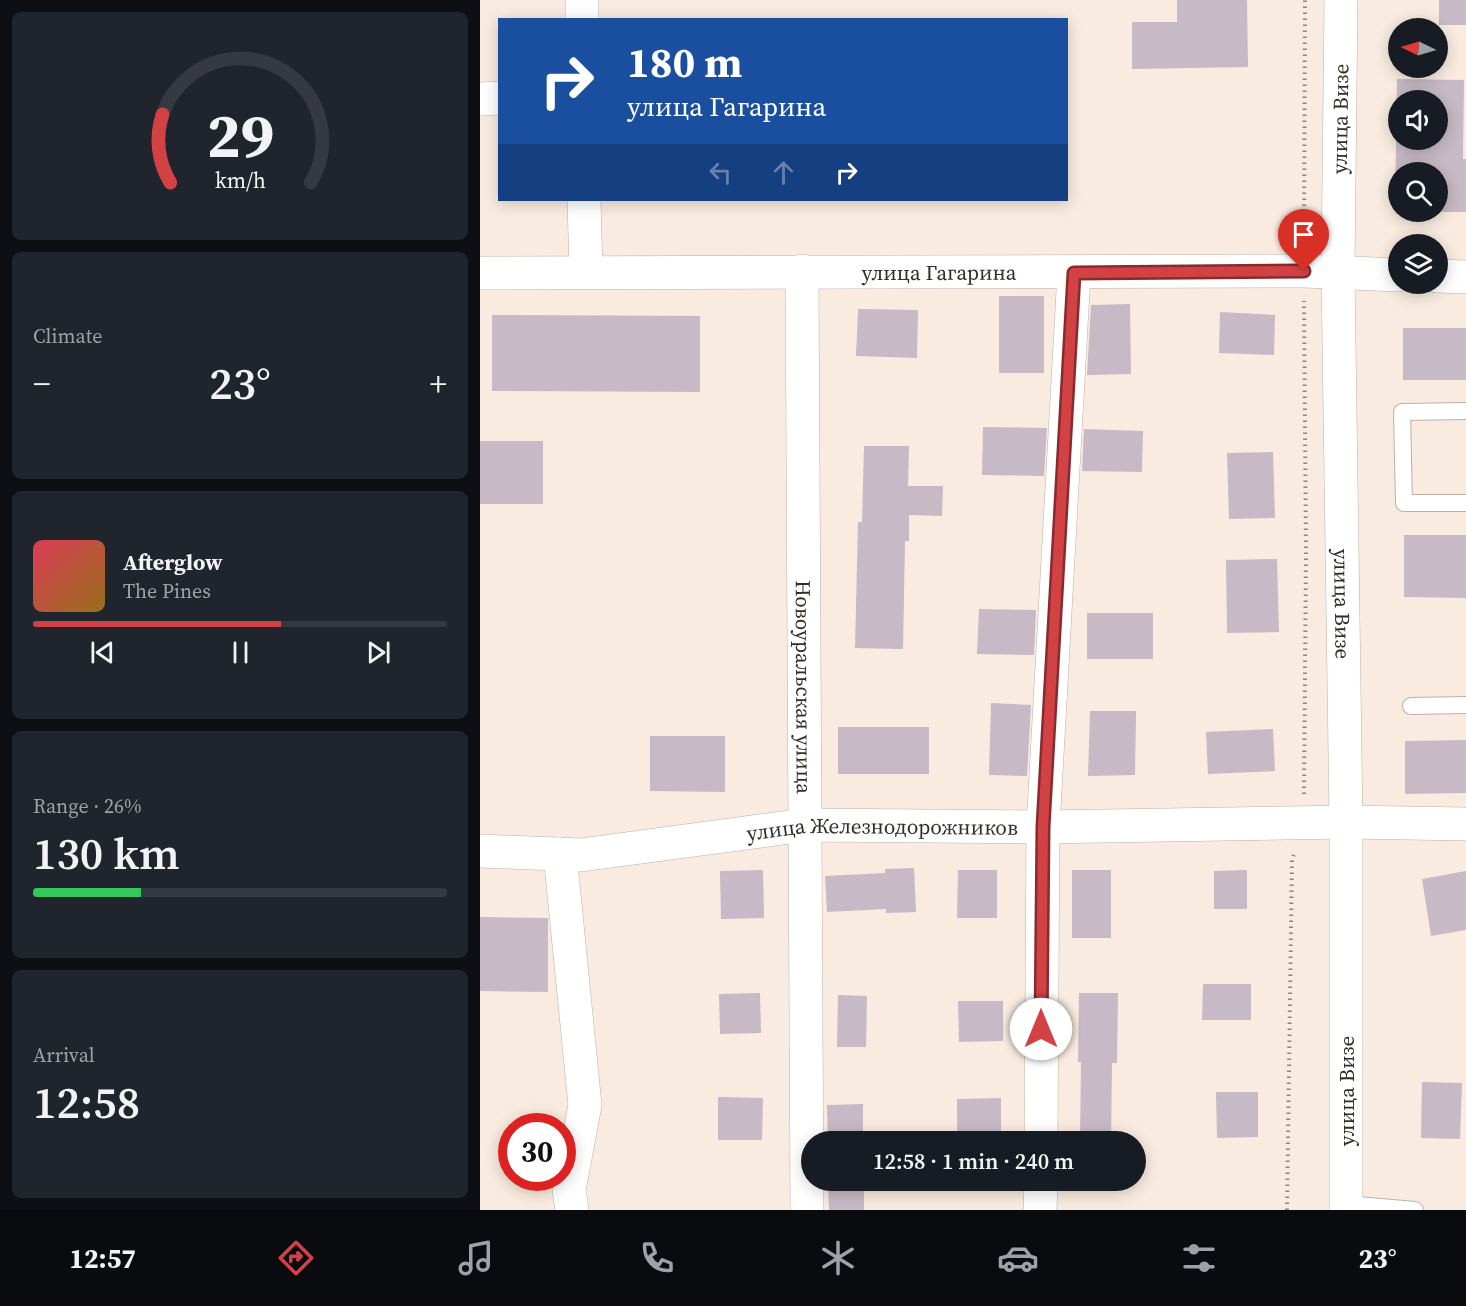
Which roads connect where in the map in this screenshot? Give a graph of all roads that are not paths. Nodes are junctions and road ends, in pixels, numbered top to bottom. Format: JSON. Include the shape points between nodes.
{"nodes":[{"id":1,"x":582,"y":0,"type":"edge"},
{"id":2,"x":1341,"y":0,"type":"edge"},
{"id":3,"x":582,"y":18,"type":"edge"},
{"id":4,"x":498,"y":98,"type":"edge"},
{"id":5,"x":480,"y":99,"type":"edge"},
{"id":6,"x":584,"y":201,"type":"edge"},
{"id":7,"x":802,"y":271,"type":"junction"},
{"id":8,"x":586,"y":272,"type":"junction"},
{"id":9,"x":1338,"y":272,"type":"junction"},
{"id":10,"x":480,"y":273,"type":"edge"},
{"id":11,"x":1074,"y":273,"type":"junction"},
{"id":12,"x":1388,"y":274,"type":"edge"},
{"id":13,"x":1448,"y":276,"type":"edge"},
{"id":14,"x":1466,"y":277,"type":"edge"},
{"id":15,"x":1466,"y":411,"type":"edge"},
{"id":16,"x":1466,"y":503,"type":"edge"},
{"id":17,"x":1466,"y":705,"type":"edge"},
{"id":18,"x":1411,"y":706,"type":"dead end"},
{"id":19,"x":1346,"y":822,"type":"junction"},
{"id":20,"x":1466,"y":824,"type":"edge"},
{"id":21,"x":805,"y":825,"type":"junction"},
{"id":22,"x":1043,"y":827,"type":"junction"},
{"id":23,"x":480,"y":851,"type":"edge"},
{"id":24,"x":560,"y":854,"type":"junction"},
{"id":25,"x":1041,"y":1131,"type":"edge"},
{"id":26,"x":1041,"y":1191,"type":"edge"},
{"id":27,"x":1346,"y":1207,"type":"edge"},
{"id":28,"x":572,"y":1210,"type":"edge"},
{"id":29,"x":807,"y":1210,"type":"edge"},
{"id":30,"x":1040,"y":1210,"type":"edge"},
{"id":31,"x":1415,"y":1210,"type":"edge"}],
"edges":[{"from":1,"to":3,"type":"street"},
{"from":2,"to":9,"type":"street","name":"улица Визе"},
{"from":4,"to":5,"type":"street"},
{"from":6,"to":8,"type":"street"},
{"from":7,"to":8,"type":"street","name":"улица Гагарина"},
{"from":7,"to":11,"type":"street","name":"улица Гагарина"},
{"from":7,"to":21,"type":"street","name":"Новоуральская улица"},
{"from":8,"to":10,"type":"street","name":"улица Гагарина"},
{"from":9,"to":11,"type":"street","name":"улица Гагарина"},
{"from":9,"to":12,"type":"street","name":"улица Гагарина"},
{"from":9,"to":19,"type":"street","name":"улица Визе"},
{"from":11,"to":22,"type":"street"},
{"from":13,"to":14,"type":"street"},
{"from":15,"to":16,"type":"lane","via":[[1402,412],[1404,503]]},
{"from":17,"to":18,"type":"lane"},
{"from":19,"to":20,"type":"street","name":"улица Железнодорожников"},
{"from":19,"to":22,"type":"street","name":"улица Железнодорожников"},
{"from":19,"to":27,"type":"street","name":"улица Визе"},
{"from":21,"to":22,"type":"street","name":"улица Железнодорожников"},
{"from":21,"to":24,"type":"street","name":"улица Железнодорожников","via":[[581,855]]},
{"from":21,"to":29,"type":"street","name":"Новоуральская улица"},
{"from":22,"to":25,"type":"street"},
{"from":23,"to":24,"type":"street","name":"улица Железнодорожников"},
{"from":24,"to":28,"type":"street","via":[[585,1106],[569,1190]]},
{"from":26,"to":30,"type":"street"},
{"from":27,"to":31,"type":"lane"}]}
